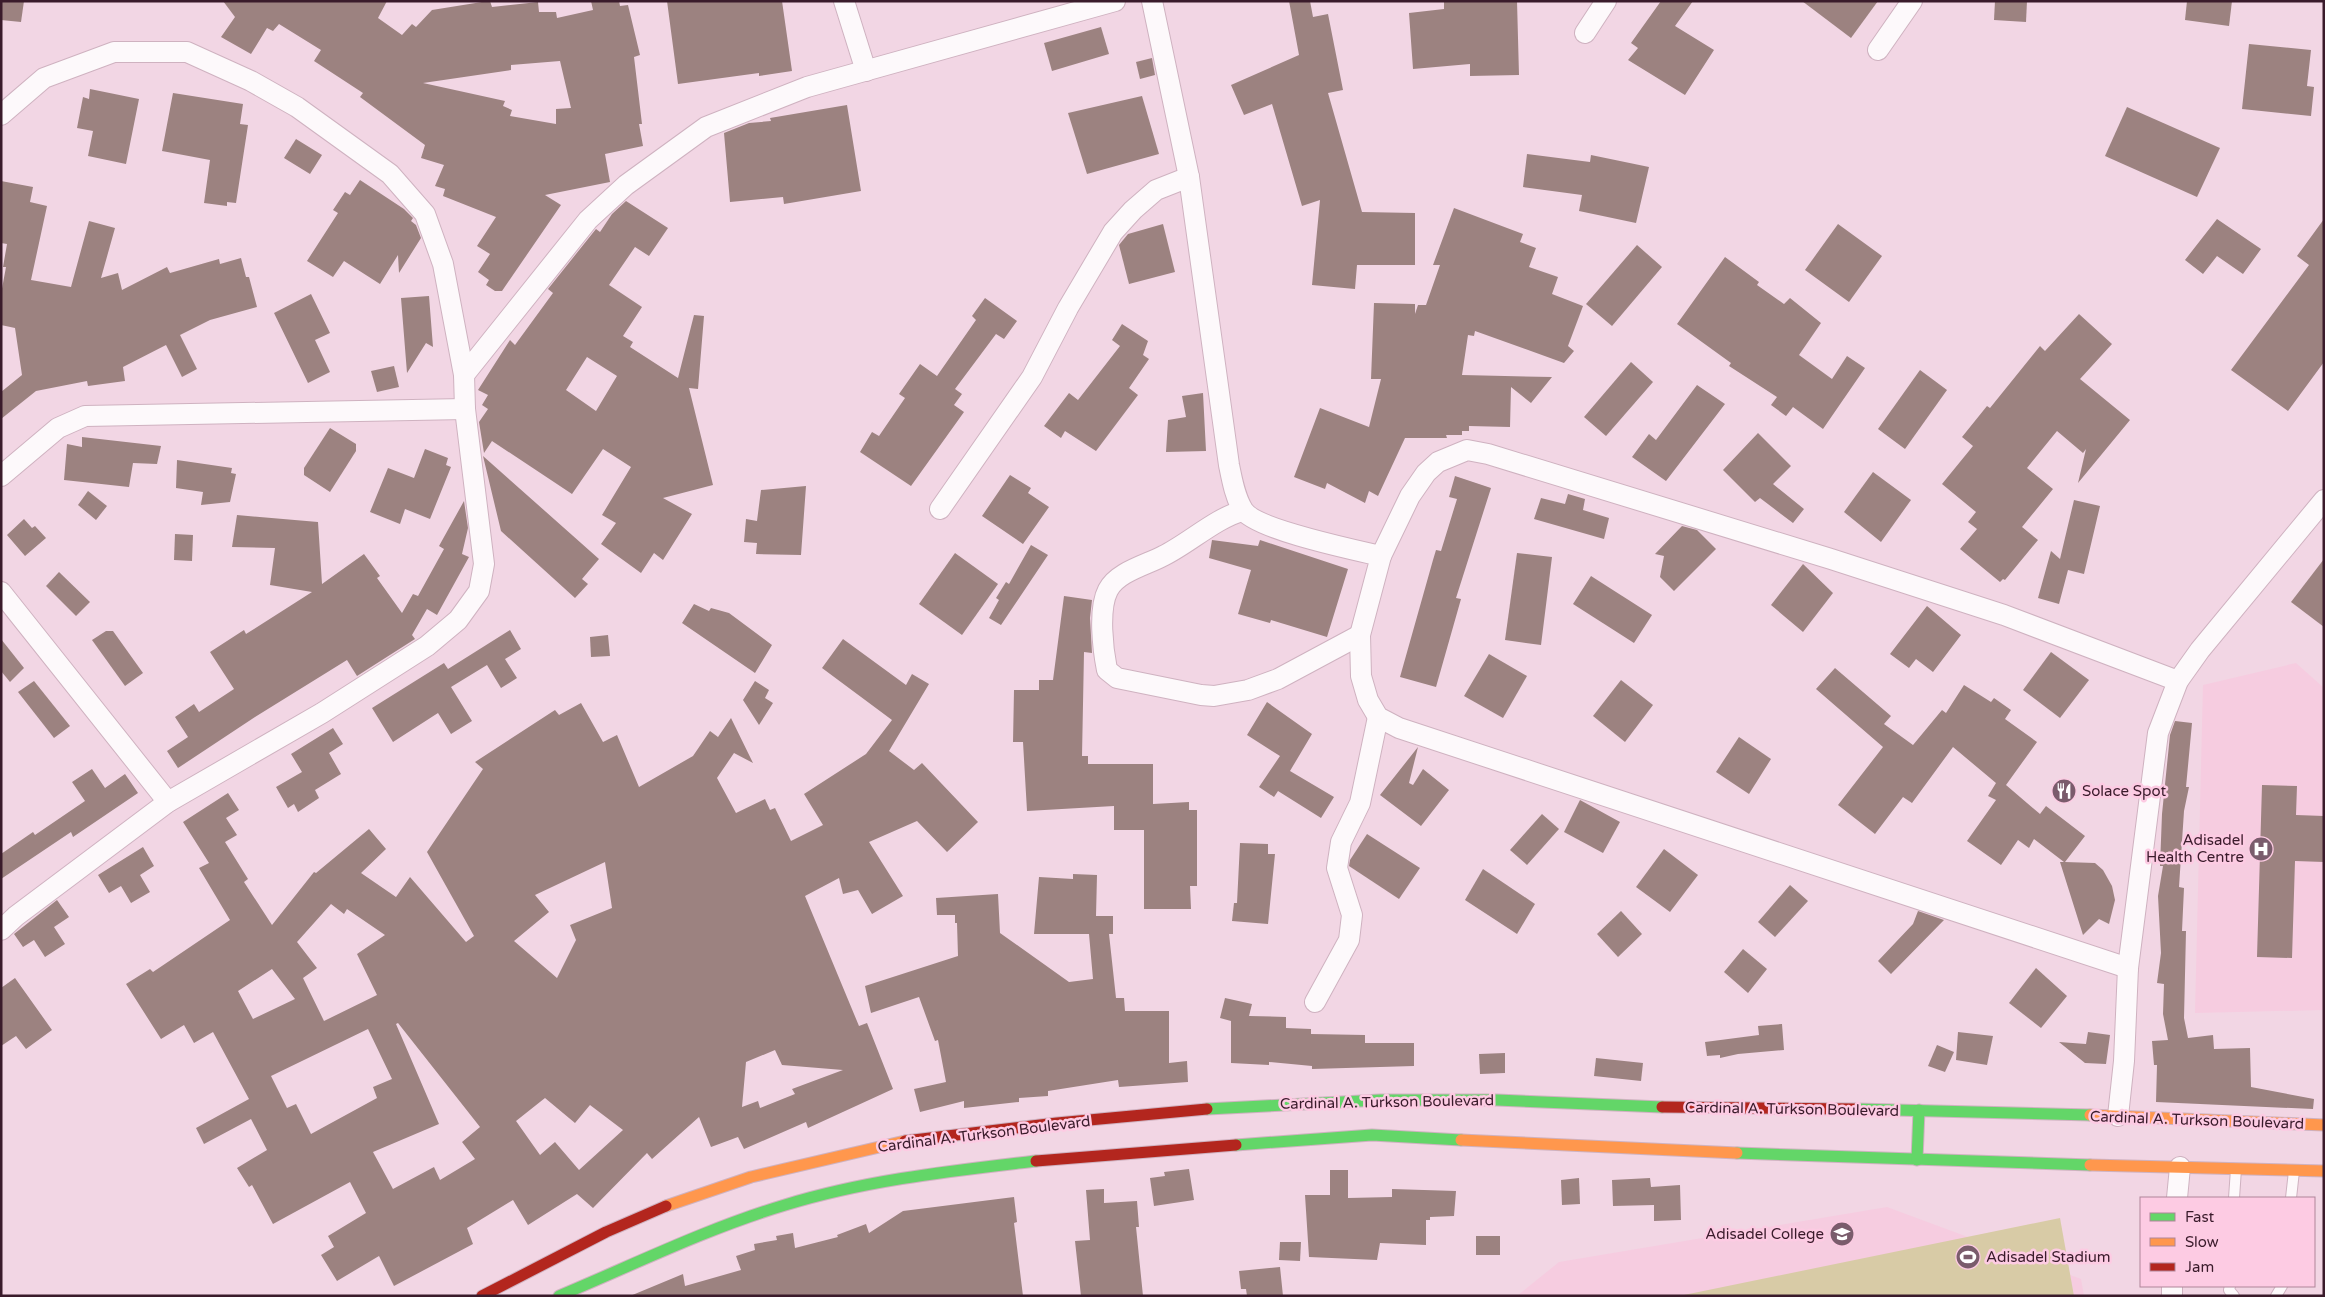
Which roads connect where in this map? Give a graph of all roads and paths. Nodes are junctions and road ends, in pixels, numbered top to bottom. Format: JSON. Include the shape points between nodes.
{"nodes":[{"id":1,"x":844,"y":1,"type":"edge"},
{"id":2,"x":1115,"y":1,"type":"edge"},
{"id":3,"x":1152,"y":1,"type":"edge"},
{"id":4,"x":1606,"y":1,"type":"edge"},
{"id":5,"x":1912,"y":1,"type":"edge"},
{"id":6,"x":1584,"y":34,"type":"dead end"},
{"id":7,"x":1878,"y":50,"type":"dead end"},
{"id":8,"x":866,"y":70,"type":"junction"},
{"id":9,"x":1,"y":115,"type":"edge"},
{"id":10,"x":1189,"y":177,"type":"junction"},
{"id":11,"x":464,"y":375,"type":"junction"},
{"id":12,"x":465,"y":409,"type":"junction"},
{"id":13,"x":1,"y":476,"type":"edge"},
{"id":14,"x":2324,"y":500,"type":"edge"},
{"id":15,"x":940,"y":509,"type":"dead end"},
{"id":16,"x":1243,"y":511,"type":"junction"},
{"id":17,"x":2317,"y":524,"type":"edge"},
{"id":18,"x":1381,"y":556,"type":"junction"},
{"id":19,"x":1,"y":592,"type":"edge"},
{"id":20,"x":1360,"y":635,"type":"junction"},
{"id":21,"x":2178,"y":681,"type":"junction"},
{"id":22,"x":1378,"y":717,"type":"junction"},
{"id":23,"x":168,"y":802,"type":"junction"},
{"id":24,"x":1,"y":930,"type":"edge"},
{"id":25,"x":2128,"y":968,"type":"junction"},
{"id":26,"x":1315,"y":1002,"type":"dead end"},
{"id":27,"x":1919,"y":1110,"type":"junction"},
{"id":28,"x":2118,"y":1116,"type":"junction"},
{"id":29,"x":2324,"y":1125,"type":"edge"},
{"id":30,"x":1918,"y":1160,"type":"junction"},
{"id":31,"x":2180,"y":1167,"type":"junction"},
{"id":32,"x":2236,"y":1168,"type":"junction"},
{"id":33,"x":2294,"y":1170,"type":"junction"},
{"id":34,"x":2324,"y":1170,"type":"edge"},
{"id":35,"x":2178,"y":1197,"type":"edge"},
{"id":36,"x":2234,"y":1197,"type":"edge"},
{"id":37,"x":2291,"y":1197,"type":"edge"},
{"id":38,"x":482,"y":1296,"type":"edge"},
{"id":39,"x":559,"y":1296,"type":"edge"}],
"edges":[{"from":1,"to":8,"type":"street"},
{"from":2,"to":8,"type":"street"},
{"from":3,"to":10,"type":"street"},
{"from":4,"to":6,"type":"street"},
{"from":5,"to":7,"type":"street"},
{"from":8,"to":11,"type":"street","via":[[807,87],[706,126],[626,185],[588,220]]},
{"from":9,"to":11,"type":"street","via":[[44,78],[114,52],[187,52],[251,81],[297,107],[390,174],[425,214],[443,264]]},
{"from":10,"to":15,"type":"street","via":[[1156,190],[1113,232],[1032,377]]},
{"from":10,"to":16,"type":"street","via":[[1228,466]]},
{"from":11,"to":12,"type":"street"},
{"from":12,"to":13,"type":"street","via":[[85,416],[58,428]]},
{"from":12,"to":23,"type":"street","via":[[484,564],[479,591],[458,620],[427,646],[322,713]]},
{"from":14,"to":17,"type":"street"},
{"from":16,"to":18,"type":"street","via":[[1290,534]]},
{"from":16,"to":20,"type":"street","via":[[1233,513],[1182,547],[1121,576],[1108,589],[1103,622],[1107,670],[1117,678],[1214,696],[1278,680]]},
{"from":17,"to":21,"type":"street","via":[[2200,650]]},
{"from":18,"to":20,"type":"street"},
{"from":18,"to":21,"type":"street","via":[[1410,496],[1426,473],[1438,462],[1467,450],[1995,612]]},
{"from":19,"to":23,"type":"street"},
{"from":20,"to":22,"type":"street","via":[[1361,676],[1368,700]]},
{"from":21,"to":25,"type":"street","via":[[2158,733]]},
{"from":22,"to":25,"type":"street","via":[[1399,728]]},
{"from":22,"to":26,"type":"street","via":[[1360,803],[1341,842],[1337,868],[1352,914],[1349,940]]},
{"from":23,"to":24,"type":"street"},
{"from":25,"to":28,"type":"street"},
{"from":27,"to":28,"type":"street","name":"Cardinal A. Turkson Boulevard"},
{"from":27,"to":30,"type":"street"},
{"from":27,"to":38,"type":"street","name":"Cardinal A. Turkson Boulevard","via":[[1652,1108],[1497,1100],[1380,1100],[1246,1106],[910,1140],[751,1176],[682,1199],[606,1232]]},
{"from":28,"to":29,"type":"street","name":"Cardinal A. Turkson Boulevard"},
{"from":30,"to":31,"type":"street"},
{"from":30,"to":39,"type":"street","via":[[1372,1135],[1054,1159],[872,1184],[784,1205],[670,1248]]},
{"from":31,"to":32,"type":"street"},
{"from":31,"to":35,"type":"street"},
{"from":32,"to":33,"type":"street"},
{"from":32,"to":36,"type":"lane"},
{"from":33,"to":34,"type":"street"},
{"from":33,"to":37,"type":"lane"}]}
